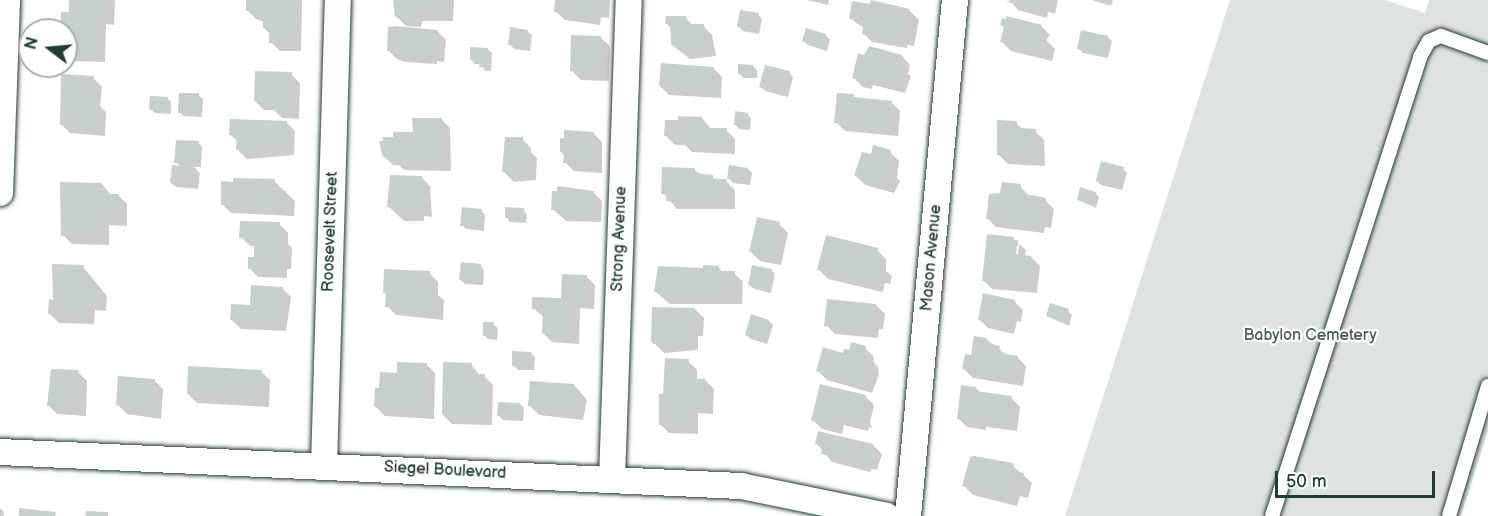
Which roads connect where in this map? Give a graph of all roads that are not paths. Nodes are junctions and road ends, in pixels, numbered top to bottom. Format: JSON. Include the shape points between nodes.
{"nodes":[{"id":1,"x":7,"y":0,"type":"edge"},
{"id":2,"x":338,"y":0,"type":"edge"},
{"id":3,"x":629,"y":0,"type":"edge"},
{"id":4,"x":955,"y":0,"type":"edge"},
{"id":5,"x":1488,"y":53,"type":"edge"},
{"id":6,"x":0,"y":193,"type":"edge"},
{"id":7,"x":1488,"y":386,"type":"edge"},
{"id":8,"x":0,"y":452,"type":"edge"},
{"id":9,"x":324,"y":465,"type":"junction"},
{"id":10,"x":612,"y":479,"type":"junction"},
{"id":11,"x":887,"y":516,"type":"edge"},
{"id":12,"x":908,"y":516,"type":"edge"},
{"id":13,"x":1272,"y":516,"type":"edge"},
{"id":14,"x":1449,"y":516,"type":"edge"}],
"edges":[{"from":1,"to":6,"type":"street"},
{"from":2,"to":9,"type":"street","name":"Roosevelt Street"},
{"from":3,"to":10,"type":"street","name":"Strong Avenue"},
{"from":4,"to":12,"type":"street","name":"Mason Avenue"},
{"from":5,"to":13,"type":"lane","via":[[1441,36],[1429,40],[1420,57]]},
{"from":7,"to":14,"type":"lane"},
{"from":8,"to":9,"type":"street","name":"Siegel Boulevard"},
{"from":9,"to":10,"type":"street","name":"Siegel Boulevard"},
{"from":10,"to":11,"type":"street","name":"Siegel Boulevard","via":[[741,486]]}]}
